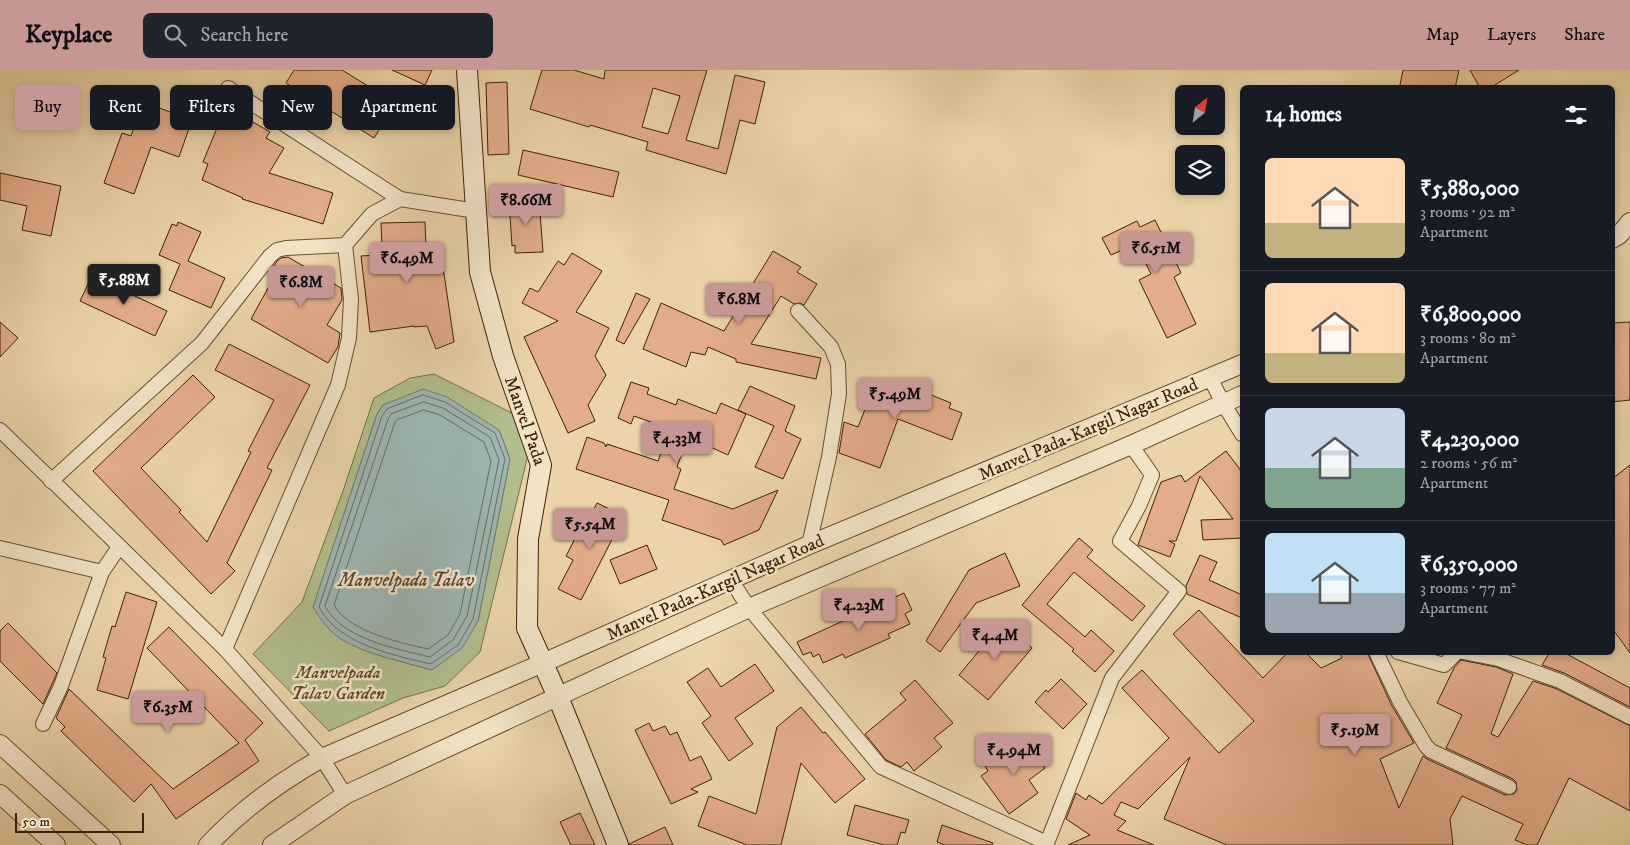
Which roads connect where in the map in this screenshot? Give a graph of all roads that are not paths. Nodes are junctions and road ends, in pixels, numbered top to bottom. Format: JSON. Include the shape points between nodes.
{"nodes":[{"id":1,"x":467,"y":70,"type":"edge"},
{"id":2,"x":253,"y":104,"type":"edge"},
{"id":3,"x":400,"y":199,"type":"junction"},
{"id":4,"x":476,"y":211,"type":"junction"},
{"id":5,"x":1630,"y":222,"type":"edge"},
{"id":6,"x":1615,"y":237,"type":"edge"},
{"id":7,"x":345,"y":245,"type":"junction"},
{"id":8,"x":798,"y":311,"type":"dead end"},
{"id":9,"x":1240,"y":365,"type":"edge"},
{"id":10,"x":1210,"y":378,"type":"junction"},
{"id":11,"x":1240,"y":396,"type":"edge"},
{"id":12,"x":1223,"y":403,"type":"junction"},
{"id":13,"x":0,"y":430,"type":"edge"},
{"id":14,"x":1240,"y":431,"type":"edge"},
{"id":15,"x":1131,"y":445,"type":"junction"},
{"id":16,"x":51,"y":481,"type":"junction"},
{"id":17,"x":809,"y":545,"type":"junction"},
{"id":18,"x":119,"y":547,"type":"junction"},
{"id":19,"x":0,"y":548,"type":"edge"},
{"id":20,"x":102,"y":572,"type":"junction"},
{"id":21,"x":731,"y":580,"type":"junction"},
{"id":22,"x":749,"y":608,"type":"junction"},
{"id":23,"x":225,"y":649,"type":"junction"},
{"id":24,"x":1377,"y":655,"type":"edge"},
{"id":25,"x":1409,"y":655,"type":"edge"},
{"id":26,"x":1454,"y":655,"type":"edge"},
{"id":27,"x":1478,"y":655,"type":"edge"},
{"id":28,"x":543,"y":663,"type":"junction"},
{"id":29,"x":558,"y":697,"type":"junction"},
{"id":30,"x":1630,"y":717,"type":"edge"},
{"id":31,"x":43,"y":724,"type":"dead end"},
{"id":32,"x":0,"y":744,"type":"edge"},
{"id":33,"x":322,"y":758,"type":"junction"},
{"id":34,"x":1509,"y":787,"type":"dead end"},
{"id":35,"x":0,"y":794,"type":"edge"},
{"id":36,"x":345,"y":795,"type":"junction"},
{"id":37,"x":50,"y":843,"type":"edge"},
{"id":38,"x":1047,"y":844,"type":"edge"},
{"id":39,"x":111,"y":845,"type":"edge"},
{"id":40,"x":208,"y":845,"type":"edge"},
{"id":41,"x":272,"y":845,"type":"edge"},
{"id":42,"x":618,"y":845,"type":"edge"}],
"edges":[{"from":1,"to":4,"type":"main road","name":"Manvel Pada"},
{"from":2,"to":3,"type":"street"},
{"from":3,"to":4,"type":"street"},
{"from":3,"to":7,"type":"street","via":[[372,214]]},
{"from":4,"to":28,"type":"main road","name":"Manvel Pada","via":[[480,272],[503,356],[541,465],[528,539],[526,628]]},
{"from":5,"to":6,"type":"street"},
{"from":7,"to":16,"type":"street","via":[[277,250],[202,343]]},
{"from":7,"to":23,"type":"street","via":[[351,299],[349,338],[338,385]]},
{"from":8,"to":17,"type":"street","via":[[831,347],[839,374],[829,457]]},
{"from":9,"to":10,"type":"street","name":"Manvel Pada-Kargil Nagar Road"},
{"from":10,"to":12,"type":"street"},
{"from":10,"to":17,"type":"street","name":"Manvel Pada-Kargil Nagar Road"},
{"from":11,"to":12,"type":"street","name":"Manvel Pada-Kargil Nagar Road"},
{"from":12,"to":14,"type":"street"},
{"from":12,"to":15,"type":"street","name":"Manvel Pada-Kargil Nagar Road"},
{"from":13,"to":16,"type":"street"},
{"from":15,"to":22,"type":"street","name":"Manvel Pada-Kargil Nagar Road"},
{"from":15,"to":38,"type":"street","via":[[1152,475],[1120,541],[1179,591],[1112,678]]},
{"from":16,"to":18,"type":"street"},
{"from":17,"to":21,"type":"street","name":"Manvel Pada-Kargil Nagar Road"},
{"from":18,"to":20,"type":"street"},
{"from":18,"to":23,"type":"street"},
{"from":19,"to":20,"type":"street"},
{"from":20,"to":31,"type":"street","via":[[62,686]]},
{"from":21,"to":22,"type":"street"},
{"from":21,"to":28,"type":"street","name":"Manvel Pada-Kargil Nagar Road"},
{"from":22,"to":29,"type":"street","name":"Manvel Pada-Kargil Nagar Road"},
{"from":22,"to":38,"type":"street","via":[[882,768]]},
{"from":23,"to":33,"type":"street"},
{"from":24,"to":34,"type":"street","via":[[1400,702],[1430,751]]},
{"from":25,"to":26,"type":"street","via":[[1444,665]]},
{"from":27,"to":30,"type":"street","via":[[1560,681]]},
{"from":28,"to":29,"type":"main road","name":"Manvel Pada"},
{"from":28,"to":33,"type":"street","name":"Manvel Pada-Kargil Nagar Road"},
{"from":29,"to":36,"type":"street","name":"Manvel Pada-Kargil Nagar Road"},
{"from":29,"to":42,"type":"main road","name":"Manvel Pada"},
{"from":32,"to":39,"type":"street"},
{"from":33,"to":36,"type":"street"},
{"from":33,"to":40,"type":"street","name":"Manvel Pada-Kargil Nagar Road","via":[[294,773],[228,823]]},
{"from":35,"to":37,"type":"street"},
{"from":36,"to":41,"type":"street","name":"Manvel Pada-Kargil Nagar Road"}]}
